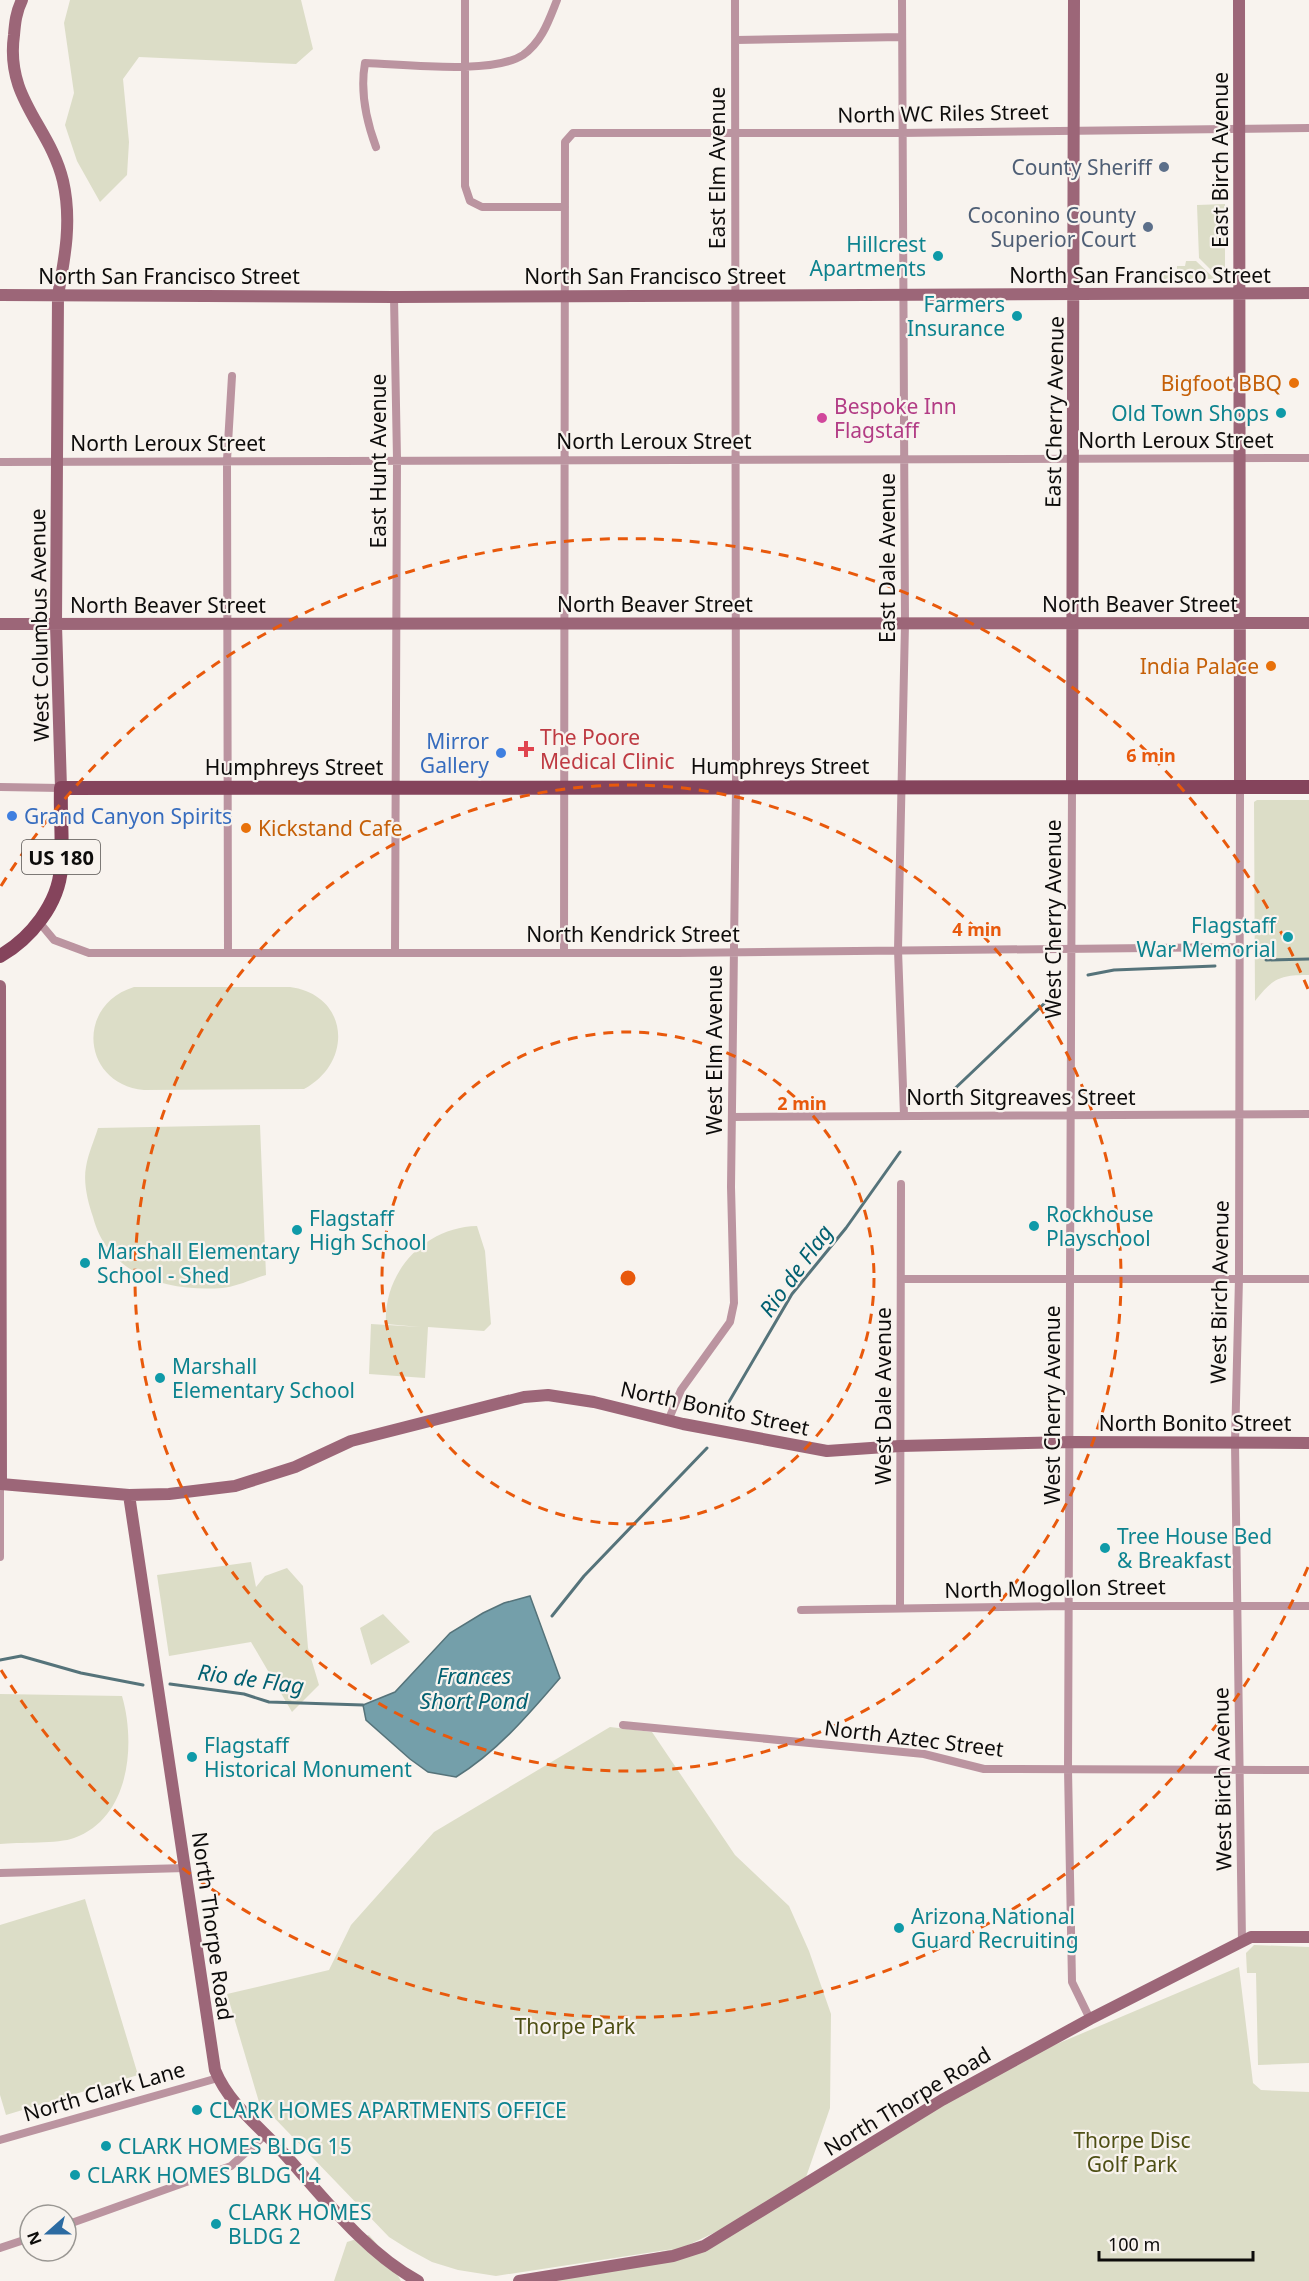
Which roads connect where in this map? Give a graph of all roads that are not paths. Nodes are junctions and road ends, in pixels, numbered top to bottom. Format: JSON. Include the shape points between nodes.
{"nodes":[{"id":1,"x":22,"y":0,"type":"edge"},
{"id":2,"x":465,"y":0,"type":"edge"},
{"id":3,"x":557,"y":0,"type":"edge"},
{"id":4,"x":735,"y":0,"type":"edge"},
{"id":5,"x":903,"y":0,"type":"edge"},
{"id":6,"x":1074,"y":0,"type":"edge"},
{"id":7,"x":1239,"y":0,"type":"edge"},
{"id":8,"x":901,"y":37,"type":"junction"},
{"id":9,"x":736,"y":40,"type":"junction"},
{"id":10,"x":465,"y":66,"type":"junction"},
{"id":11,"x":1309,"y":128,"type":"edge"},
{"id":12,"x":1074,"y":129,"type":"junction"},
{"id":13,"x":1239,"y":129,"type":"junction"},
{"id":14,"x":736,"y":133,"type":"junction"},
{"id":15,"x":901,"y":133,"type":"junction"},
{"id":16,"x":376,"y":147,"type":"dead end"},
{"id":17,"x":565,"y":207,"type":"junction"},
{"id":18,"x":1074,"y":293,"type":"junction"},
{"id":19,"x":1239,"y":293,"type":"junction"},
{"id":20,"x":1309,"y":293,"type":"edge"},
{"id":21,"x":0,"y":295,"type":"edge"},
{"id":22,"x":58,"y":295,"type":"junction"},
{"id":23,"x":563,"y":295,"type":"junction"},
{"id":24,"x":734,"y":296,"type":"junction"},
{"id":25,"x":905,"y":296,"type":"junction"},
{"id":26,"x":394,"y":297,"type":"junction"},
{"id":27,"x":232,"y":376,"type":"dead end"},
{"id":28,"x":1072,"y":458,"type":"junction"},
{"id":29,"x":1240,"y":458,"type":"junction"},
{"id":30,"x":1309,"y":458,"type":"edge"},
{"id":31,"x":397,"y":459,"type":"junction"},
{"id":32,"x":735,"y":459,"type":"junction"},
{"id":33,"x":227,"y":460,"type":"junction"},
{"id":34,"x":565,"y":460,"type":"junction"},
{"id":35,"x":906,"y":460,"type":"junction"},
{"id":36,"x":0,"y":462,"type":"edge"},
{"id":37,"x":58,"y":462,"type":"junction"},
{"id":38,"x":228,"y":623,"type":"junction"},
{"id":39,"x":566,"y":623,"type":"junction"},
{"id":40,"x":735,"y":623,"type":"junction"},
{"id":41,"x":1240,"y":623,"type":"junction"},
{"id":42,"x":1309,"y":623,"type":"edge"},
{"id":43,"x":0,"y":624,"type":"edge"},
{"id":44,"x":396,"y":624,"type":"junction"},
{"id":45,"x":905,"y":624,"type":"junction"},
{"id":46,"x":1072,"y":624,"type":"junction"},
{"id":47,"x":56,"y":625,"type":"junction"},
{"id":48,"x":395,"y":787,"type":"junction"},
{"id":49,"x":566,"y":787,"type":"junction"},
{"id":50,"x":736,"y":787,"type":"junction"},
{"id":51,"x":903,"y":787,"type":"junction"},
{"id":52,"x":1240,"y":787,"type":"junction"},
{"id":53,"x":1309,"y":787,"type":"edge"},
{"id":54,"x":0,"y":788,"type":"edge"},
{"id":55,"x":61,"y":788,"type":"junction"},
{"id":56,"x":1072,"y":788,"type":"junction"},
{"id":57,"x":229,"y":789,"type":"junction"},
{"id":58,"x":39,"y":922,"type":"junction"},
{"id":59,"x":1239,"y":947,"type":"junction"},
{"id":60,"x":898,"y":950,"type":"junction"},
{"id":61,"x":1070,"y":950,"type":"junction"},
{"id":62,"x":228,"y":952,"type":"junction"},
{"id":63,"x":564,"y":952,"type":"junction"},
{"id":64,"x":732,"y":952,"type":"junction"},
{"id":65,"x":395,"y":953,"type":"junction"},
{"id":66,"x":0,"y":956,"type":"edge"},
{"id":67,"x":0,"y":986,"type":"edge"},
{"id":68,"x":1239,"y":1113,"type":"junction"},
{"id":69,"x":1309,"y":1114,"type":"edge"},
{"id":70,"x":904,"y":1115,"type":"junction"},
{"id":71,"x":1070,"y":1115,"type":"junction"},
{"id":72,"x":732,"y":1116,"type":"junction"},
{"id":73,"x":901,"y":1184,"type":"dead end"},
{"id":74,"x":1239,"y":1278,"type":"junction"},
{"id":75,"x":901,"y":1279,"type":"junction"},
{"id":76,"x":1309,"y":1279,"type":"edge"},
{"id":77,"x":1070,"y":1281,"type":"junction"},
{"id":78,"x":669,"y":1421,"type":"junction"},
{"id":79,"x":1071,"y":1442,"type":"junction"},
{"id":80,"x":1235,"y":1443,"type":"junction"},
{"id":81,"x":1309,"y":1443,"type":"edge"},
{"id":82,"x":900,"y":1446,"type":"junction"},
{"id":83,"x":0,"y":1484,"type":"edge"},
{"id":84,"x":129,"y":1495,"type":"junction"},
{"id":85,"x":1,"y":1556,"type":"edge"},
{"id":86,"x":1239,"y":1605,"type":"junction"},
{"id":87,"x":1070,"y":1606,"type":"junction"},
{"id":88,"x":1309,"y":1606,"type":"edge"},
{"id":89,"x":900,"y":1608,"type":"junction"},
{"id":90,"x":801,"y":1610,"type":"dead end"},
{"id":91,"x":623,"y":1725,"type":"dead end"},
{"id":92,"x":1068,"y":1769,"type":"junction"},
{"id":93,"x":1239,"y":1770,"type":"junction"},
{"id":94,"x":1309,"y":1770,"type":"edge"},
{"id":95,"x":186,"y":1868,"type":"junction"},
{"id":96,"x":0,"y":1873,"type":"edge"},
{"id":97,"x":1309,"y":1937,"type":"edge"},
{"id":98,"x":1242,"y":1942,"type":"junction"},
{"id":99,"x":1090,"y":2019,"type":"junction"},
{"id":100,"x":218,"y":2078,"type":"junction"},
{"id":101,"x":266,"y":2134,"type":"junction"},
{"id":102,"x":0,"y":2140,"type":"edge"},
{"id":103,"x":78,"y":2221,"type":"edge"},
{"id":104,"x":18,"y":2242,"type":"edge"},
{"id":105,"x":0,"y":2248,"type":"edge"},
{"id":106,"x":418,"y":2281,"type":"edge"},
{"id":107,"x":519,"y":2281,"type":"edge"}],
"edges":[{"from":1,"to":22,"type":"street","name":"West Columbus Avenue","via":[[13,45],[16,81],[63,180],[67,248]]},
{"from":2,"to":10,"type":"street"},
{"from":3,"to":10,"type":"street","via":[[543,34],[524,54],[503,63]]},
{"from":4,"to":9,"type":"street","name":"East Elm Avenue"},
{"from":5,"to":8,"type":"street","name":"East Dale Avenue"},
{"from":6,"to":12,"type":"street","name":"East Cherry Avenue"},
{"from":7,"to":13,"type":"street","name":"East Birch Avenue"},
{"from":8,"to":9,"type":"street"},
{"from":8,"to":15,"type":"street","name":"East Dale Avenue"},
{"from":9,"to":14,"type":"street","name":"East Elm Avenue"},
{"from":10,"to":16,"type":"street","via":[[365,63],[365,110]]},
{"from":10,"to":17,"type":"street","via":[[465,186],[470,201],[482,207]]},
{"from":11,"to":13,"type":"street","name":"North WC Riles Street"},
{"from":12,"to":13,"type":"street","name":"North WC Riles Street"},
{"from":12,"to":15,"type":"street","name":"North WC Riles Street"},
{"from":12,"to":18,"type":"street","name":"East Cherry Avenue"},
{"from":13,"to":19,"type":"street","name":"East Birch Avenue"},
{"from":14,"to":15,"type":"street","name":"North WC Riles Street"},
{"from":14,"to":17,"type":"street","name":"North WC Riles Street","via":[[573,133],[565,142]]},
{"from":14,"to":24,"type":"street","name":"East Elm Avenue"},
{"from":15,"to":25,"type":"street","name":"East Dale Avenue"},
{"from":17,"to":23,"type":"street"},
{"from":18,"to":19,"type":"street","name":"North San Francisco Street"},
{"from":18,"to":25,"type":"street","name":"North San Francisco Street"},
{"from":18,"to":28,"type":"street","name":"East Cherry Avenue"},
{"from":19,"to":20,"type":"street","name":"North San Francisco Street"},
{"from":19,"to":29,"type":"street","name":"East Birch Avenue"},
{"from":21,"to":22,"type":"street","name":"North San Francisco Street"},
{"from":22,"to":26,"type":"street","name":"North San Francisco Street"},
{"from":22,"to":37,"type":"street","name":"West Columbus Avenue"},
{"from":23,"to":24,"type":"street","name":"North San Francisco Street"},
{"from":23,"to":26,"type":"street","name":"North San Francisco Street"},
{"from":23,"to":34,"type":"street"},
{"from":24,"to":25,"type":"street","name":"North San Francisco Street"},
{"from":24,"to":32,"type":"street","name":"East Elm Avenue"},
{"from":25,"to":35,"type":"street","name":"East Dale Avenue"},
{"from":26,"to":31,"type":"street","name":"East Hunt Avenue"},
{"from":27,"to":33,"type":"street"},
{"from":28,"to":29,"type":"street","name":"North Leroux Street"},
{"from":28,"to":35,"type":"street","name":"North Leroux Street"},
{"from":28,"to":46,"type":"street","name":"East Cherry Avenue"},
{"from":29,"to":30,"type":"street","name":"North Leroux Street"},
{"from":29,"to":41,"type":"street","name":"East Birch Avenue"},
{"from":31,"to":33,"type":"street","name":"North Leroux Street"},
{"from":31,"to":34,"type":"street","name":"North Leroux Street"},
{"from":31,"to":44,"type":"street","name":"East Hunt Avenue"},
{"from":32,"to":34,"type":"street","name":"North Leroux Street"},
{"from":32,"to":35,"type":"street","name":"North Leroux Street"},
{"from":32,"to":40,"type":"street","name":"East Elm Avenue"},
{"from":33,"to":37,"type":"street","name":"North Leroux Street"},
{"from":33,"to":38,"type":"street"},
{"from":34,"to":39,"type":"street"},
{"from":35,"to":45,"type":"street","name":"East Dale Avenue"},
{"from":36,"to":37,"type":"street","name":"North Leroux Street"},
{"from":37,"to":47,"type":"street","name":"West Columbus Avenue"},
{"from":38,"to":44,"type":"street","name":"North Beaver Street"},
{"from":38,"to":47,"type":"street","name":"North Beaver Street"},
{"from":38,"to":57,"type":"street"},
{"from":39,"to":40,"type":"street","name":"North Beaver Street"},
{"from":39,"to":44,"type":"street","name":"North Beaver Street"},
{"from":39,"to":49,"type":"street"},
{"from":40,"to":45,"type":"street","name":"North Beaver Street"},
{"from":40,"to":50,"type":"street","name":"West Elm Avenue"},
{"from":41,"to":42,"type":"street","name":"North Beaver Street"},
{"from":41,"to":46,"type":"street","name":"North Beaver Street"},
{"from":41,"to":52,"type":"street","name":"East Birch Avenue"},
{"from":43,"to":47,"type":"street","name":"North Beaver Street"},
{"from":44,"to":48,"type":"street","name":"East Hunt Avenue"},
{"from":45,"to":46,"type":"street","name":"North Beaver Street"},
{"from":45,"to":51,"type":"street","name":"East Dale Avenue"},
{"from":46,"to":56,"type":"street","name":"East Cherry Avenue"},
{"from":47,"to":55,"type":"street","name":"West Columbus Avenue"},
{"from":48,"to":49,"type":"main road","name":"Humphreys Street"},
{"from":48,"to":57,"type":"main road","name":"Humphreys Street"},
{"from":48,"to":65,"type":"street","name":"East Hunt Avenue"},
{"from":49,"to":50,"type":"main road","name":"Humphreys Street"},
{"from":49,"to":63,"type":"street"},
{"from":50,"to":51,"type":"main road","name":"Humphreys Street"},
{"from":50,"to":64,"type":"street","name":"West Elm Avenue"},
{"from":51,"to":56,"type":"main road","name":"Humphreys Street"},
{"from":51,"to":60,"type":"street","name":"East Dale Avenue"},
{"from":52,"to":53,"type":"main road","name":"Humphreys Street"},
{"from":52,"to":56,"type":"main road","name":"Humphreys Street"},
{"from":52,"to":59,"type":"street","name":"West Birch Avenue"},
{"from":54,"to":55,"type":"street","name":"Humphreys Street"},
{"from":55,"to":57,"type":"main road","name":"Humphreys Street"},
{"from":55,"to":58,"type":"main road","number":"US 180","via":[[61,869],[58,885]]},
{"from":56,"to":61,"type":"street","name":"West Cherry Avenue"},
{"from":57,"to":62,"type":"street"},
{"from":58,"to":62,"type":"street","name":"North Kendrick Street","via":[[54,940],[89,953]]},
{"from":58,"to":66,"type":"main road","number":"US 180","via":[[25,940]]},
{"from":59,"to":61,"type":"street","name":"North Kendrick Street"},
{"from":59,"to":68,"type":"street","name":"West Birch Avenue"},
{"from":60,"to":61,"type":"street","name":"North Kendrick Street"},
{"from":60,"to":64,"type":"street","name":"North Kendrick Street"},
{"from":60,"to":70,"type":"street","name":"East Dale Avenue"},
{"from":61,"to":71,"type":"street","name":"West Cherry Avenue"},
{"from":62,"to":65,"type":"street","name":"North Kendrick Street"},
{"from":63,"to":64,"type":"street","name":"North Kendrick Street"},
{"from":63,"to":65,"type":"street","name":"North Kendrick Street"},
{"from":64,"to":72,"type":"street","name":"West Elm Avenue"},
{"from":67,"to":83,"type":"street"},
{"from":68,"to":69,"type":"street","name":"North Sitgreaves Street"},
{"from":68,"to":71,"type":"street","name":"North Sitgreaves Street"},
{"from":68,"to":74,"type":"street","name":"West Birch Avenue"},
{"from":70,"to":71,"type":"street","name":"North Sitgreaves Street"},
{"from":70,"to":72,"type":"street","name":"North Sitgreaves Street"},
{"from":71,"to":77,"type":"street","name":"West Cherry Avenue"},
{"from":72,"to":78,"type":"street","name":"West Elm Avenue","via":[[734,1303],[730,1322],[681,1390]]},
{"from":73,"to":75,"type":"street","name":"West Dale Avenue"},
{"from":74,"to":76,"type":"street"},
{"from":74,"to":77,"type":"street"},
{"from":74,"to":80,"type":"street","name":"West Birch Avenue"},
{"from":75,"to":77,"type":"street"},
{"from":75,"to":82,"type":"street","name":"West Dale Avenue"},
{"from":77,"to":79,"type":"street","name":"West Cherry Avenue"},
{"from":78,"to":82,"type":"street","name":"North Bonito Street","via":[[827,1451]]},
{"from":78,"to":84,"type":"street","name":"North Bonito Street","via":[[594,1402],[548,1395],[524,1397],[351,1441],[295,1467],[235,1486]]},
{"from":79,"to":80,"type":"street","name":"North Bonito Street"},
{"from":79,"to":82,"type":"street","name":"North Bonito Street"},
{"from":79,"to":87,"type":"street","name":"West Cherry Avenue"},
{"from":80,"to":81,"type":"street","name":"North Bonito Street"},
{"from":80,"to":86,"type":"street","name":"West Birch Avenue"},
{"from":82,"to":89,"type":"street","name":"West Dale Avenue"},
{"from":83,"to":84,"type":"street","name":"North Bonito Street"},
{"from":83,"to":85,"type":"street"},
{"from":84,"to":95,"type":"street","name":"North Thorpe Road"},
{"from":86,"to":87,"type":"street","name":"North Mogollon Street"},
{"from":86,"to":88,"type":"street","name":"North Mogollon Street"},
{"from":86,"to":93,"type":"street","name":"West Birch Avenue"},
{"from":87,"to":89,"type":"street","name":"North Mogollon Street"},
{"from":87,"to":92,"type":"street","name":"West Cherry Avenue"},
{"from":89,"to":90,"type":"street","name":"North Mogollon Street"},
{"from":91,"to":92,"type":"street","name":"North Aztec Street","via":[[924,1754],[984,1769]]},
{"from":92,"to":93,"type":"street","name":"North Aztec Street"},
{"from":92,"to":99,"type":"street","name":"West Cherry Avenue","via":[[1072,1982]]},
{"from":93,"to":94,"type":"street","name":"North Aztec Street"},
{"from":93,"to":98,"type":"street","name":"West Birch Avenue"},
{"from":95,"to":96,"type":"street"},
{"from":95,"to":100,"type":"street","name":"North Thorpe Road","via":[[211,2052]]},
{"from":97,"to":98,"type":"street","name":"North Thorpe Road","via":[[1251,1937]]},
{"from":98,"to":99,"type":"street","name":"North Thorpe Road"},
{"from":99,"to":107,"type":"street","name":"North Thorpe Road","via":[[942,2100],[704,2246],[662,2258]]},
{"from":100,"to":101,"type":"street","name":"North Thorpe Road"},
{"from":100,"to":102,"type":"street","name":"North Clark Lane"},
{"from":101,"to":103,"type":"street","via":[[231,2166]]},
{"from":101,"to":106,"type":"street","name":"North Thorpe Road","via":[[370,2245]]},
{"from":104,"to":105,"type":"street"}]}
